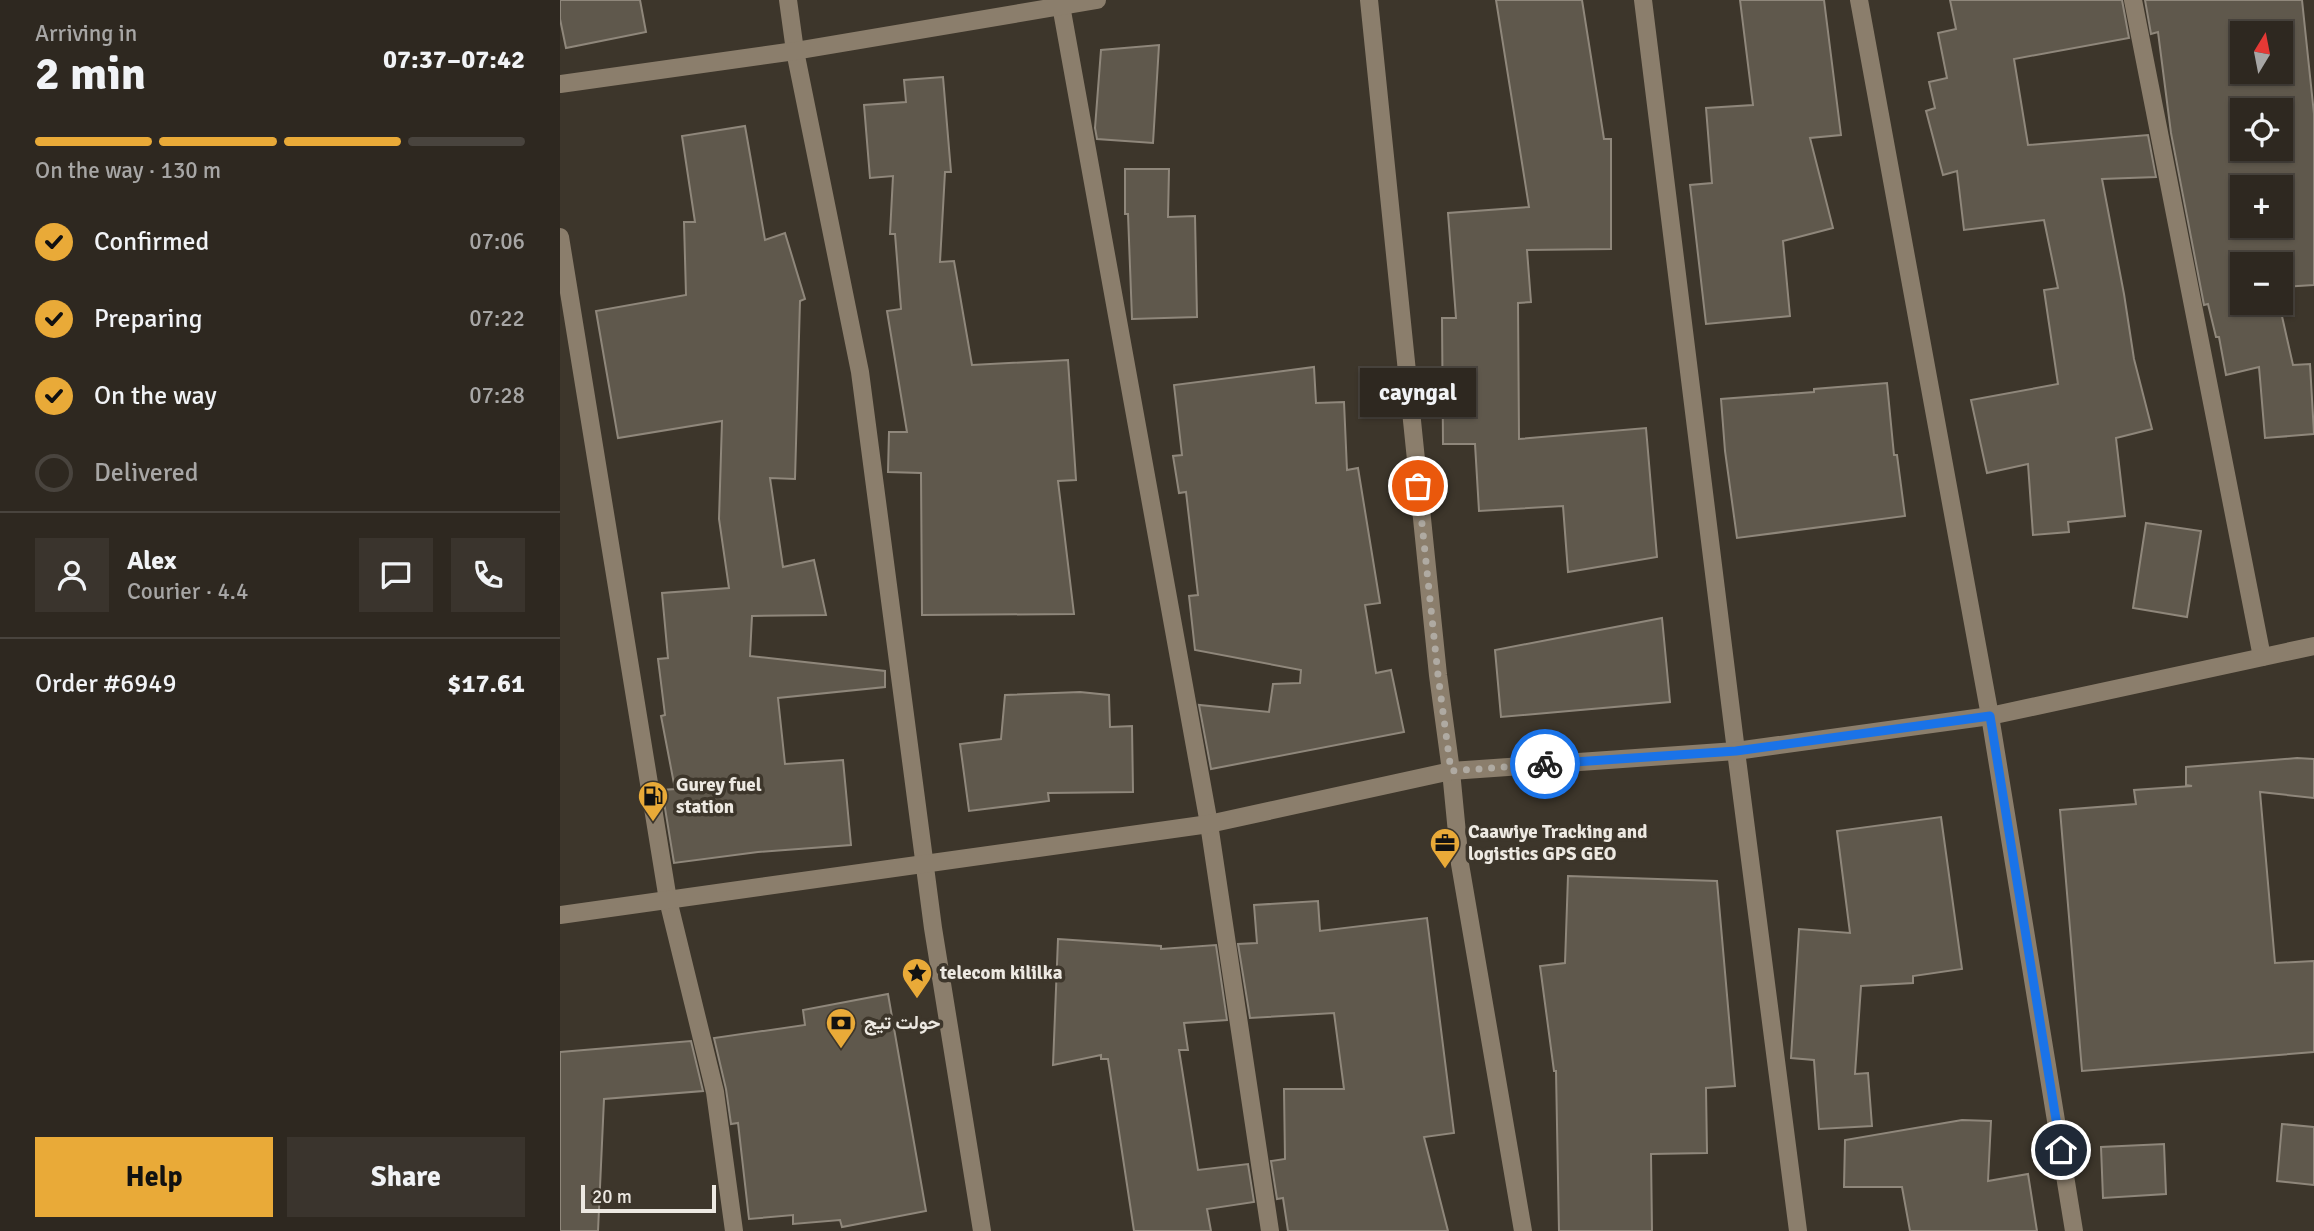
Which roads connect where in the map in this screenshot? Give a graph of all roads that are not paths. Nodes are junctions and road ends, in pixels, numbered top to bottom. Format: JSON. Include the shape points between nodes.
{"nodes":[{"id":1,"x":788,"y":0,"type":"edge"},
{"id":2,"x":1097,"y":0,"type":"edge"},
{"id":3,"x":1369,"y":0,"type":"edge"},
{"id":4,"x":1643,"y":0,"type":"edge"},
{"id":5,"x":1859,"y":0,"type":"edge"},
{"id":6,"x":2133,"y":0,"type":"edge"},
{"id":7,"x":1061,"y":3,"type":"edge"},
{"id":8,"x":795,"y":51,"type":"junction"},
{"id":9,"x":560,"y":84,"type":"edge"},
{"id":10,"x":560,"y":237,"type":"edge"},
{"id":11,"x":2314,"y":646,"type":"edge"},
{"id":12,"x":2262,"y":657,"type":"junction"},
{"id":13,"x":1990,"y":716,"type":"junction"},
{"id":14,"x":1736,"y":751,"type":"junction"},
{"id":15,"x":1451,"y":771,"type":"junction"},
{"id":16,"x":1209,"y":824,"type":"junction"},
{"id":17,"x":924,"y":863,"type":"junction"},
{"id":18,"x":668,"y":900,"type":"junction"},
{"id":19,"x":560,"y":915,"type":"edge"},
{"id":20,"x":734,"y":1231,"type":"edge"},
{"id":21,"x":982,"y":1231,"type":"edge"},
{"id":22,"x":1270,"y":1231,"type":"edge"},
{"id":23,"x":1523,"y":1231,"type":"edge"},
{"id":24,"x":1798,"y":1231,"type":"edge"},
{"id":25,"x":2074,"y":1231,"type":"edge"}],
"edges":[{"from":1,"to":8,"type":"street"},
{"from":2,"to":7,"type":"street"},
{"from":3,"to":15,"type":"street"},
{"from":4,"to":14,"type":"street"},
{"from":5,"to":13,"type":"street"},
{"from":6,"to":12,"type":"street"},
{"from":7,"to":8,"type":"street"},
{"from":7,"to":16,"type":"street"},
{"from":8,"to":9,"type":"street"},
{"from":8,"to":17,"type":"street","via":[[860,372]]},
{"from":10,"to":18,"type":"street"},
{"from":11,"to":12,"type":"street"},
{"from":12,"to":13,"type":"street"},
{"from":13,"to":14,"type":"street"},
{"from":13,"to":25,"type":"street"},
{"from":14,"to":15,"type":"street"},
{"from":14,"to":24,"type":"street"},
{"from":15,"to":16,"type":"street"},
{"from":15,"to":23,"type":"street","via":[[1460,864]]},
{"from":16,"to":17,"type":"street"},
{"from":16,"to":22,"type":"street"},
{"from":17,"to":18,"type":"street"},
{"from":17,"to":21,"type":"street"},
{"from":18,"to":19,"type":"street"},
{"from":18,"to":20,"type":"street","via":[[715,1092]]}]}
